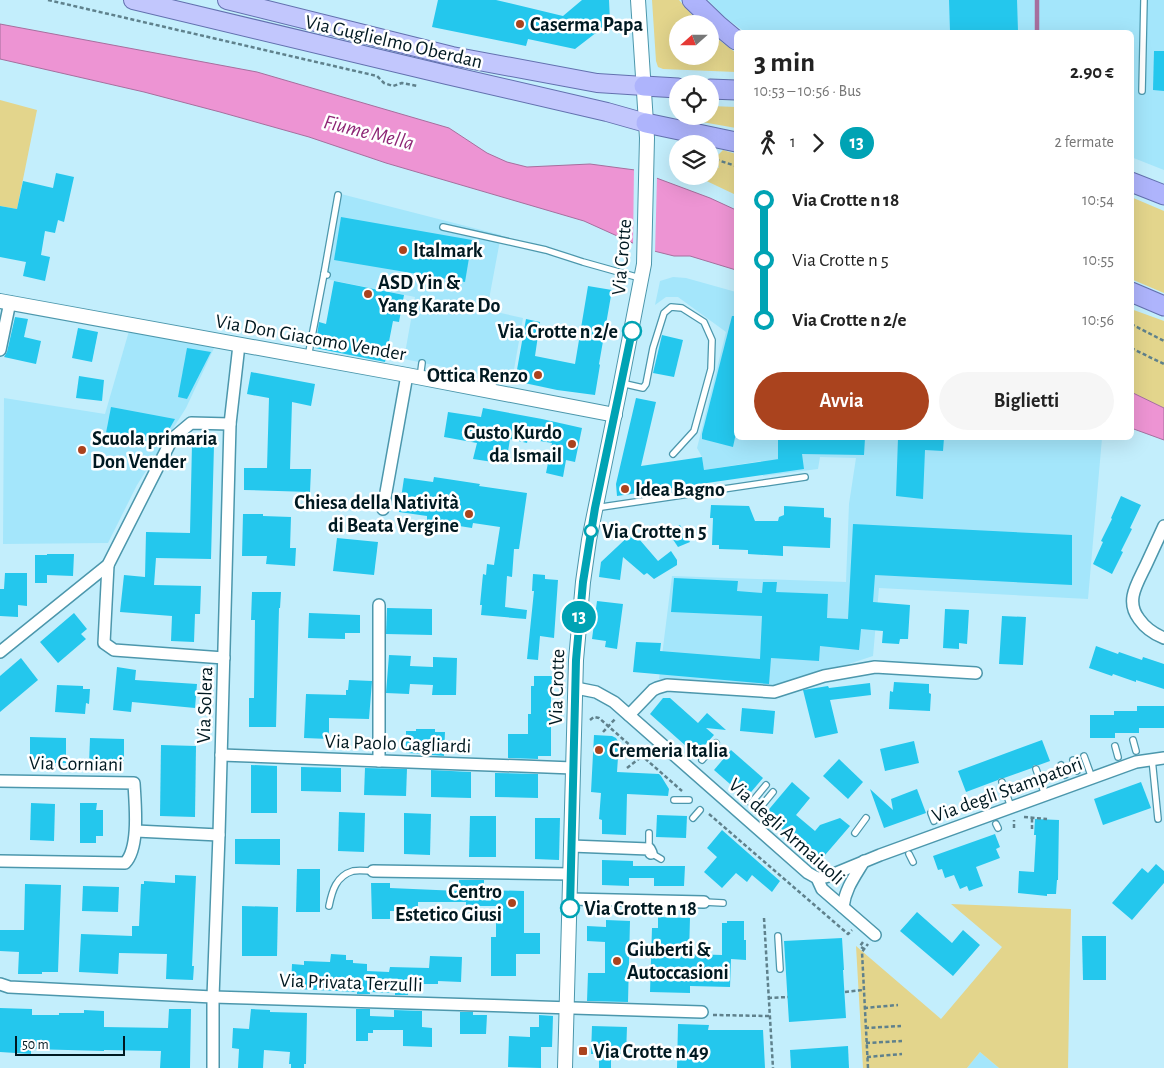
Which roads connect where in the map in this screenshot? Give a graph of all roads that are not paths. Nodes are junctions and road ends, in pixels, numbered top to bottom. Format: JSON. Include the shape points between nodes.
{"nodes":[{"id":1,"x":133,"y":0,"type":"edge"},
{"id":2,"x":227,"y":0,"type":"edge"},
{"id":3,"x":638,"y":0,"type":"edge"},
{"id":4,"x":692,"y":0,"type":"edge"},
{"id":5,"x":1144,"y":0,"type":"edge"},
{"id":6,"x":734,"y":38,"type":"edge"},
{"id":7,"x":644,"y":86,"type":"junction"},
{"id":8,"x":669,"y":87,"type":"edge"},
{"id":9,"x":719,"y":89,"type":"edge"},
{"id":10,"x":734,"y":90,"type":"edge"},
{"id":11,"x":1142,"y":91,"type":"dead end"},
{"id":12,"x":646,"y":123,"type":"junction"},
{"id":13,"x":734,"y":142,"type":"edge"},
{"id":14,"x":1134,"y":183,"type":"edge"},
{"id":15,"x":338,"y":195,"type":"dead end"},
{"id":16,"x":1164,"y":195,"type":"edge"},
{"id":17,"x":443,"y":227,"type":"dead end"},
{"id":18,"x":642,"y":279,"type":"junction"},
{"id":19,"x":1134,"y":293,"type":"edge"},
{"id":20,"x":5,"y":302,"type":"edge"},
{"id":21,"x":1164,"y":306,"type":"edge"},
{"id":22,"x":239,"y":344,"type":"junction"},
{"id":23,"x":0,"y":350,"type":"edge"},
{"id":24,"x":308,"y":357,"type":"junction"},
{"id":25,"x":422,"y":363,"type":"dead end"},
{"id":26,"x":413,"y":376,"type":"junction"},
{"id":27,"x":494,"y":378,"type":"dead end"},
{"id":28,"x":621,"y":383,"type":"junction"},
{"id":29,"x":492,"y":392,"type":"junction"},
{"id":30,"x":615,"y":415,"type":"junction"},
{"id":31,"x":230,"y":424,"type":"junction"},
{"id":32,"x":673,"y":454,"type":"dead end"},
{"id":33,"x":805,"y":477,"type":"dead end"},
{"id":34,"x":595,"y":508,"type":"junction"},
{"id":35,"x":383,"y":510,"type":"dead end"},
{"id":36,"x":1164,"y":526,"type":"edge"},
{"id":37,"x":108,"y":565,"type":"junction"},
{"id":38,"x":379,"y":605,"type":"dead end"},
{"id":39,"x":1164,"y":638,"type":"edge"},
{"id":40,"x":0,"y":652,"type":"edge"},
{"id":41,"x":224,"y":658,"type":"junction"},
{"id":42,"x":976,"y":673,"type":"dead end"},
{"id":43,"x":576,"y":688,"type":"junction"},
{"id":44,"x":629,"y":715,"type":"junction"},
{"id":45,"x":1133,"y":740,"type":"dead end"},
{"id":46,"x":716,"y":743,"type":"dead end"},
{"id":47,"x":1115,"y":746,"type":"dead end"},
{"id":48,"x":1136,"y":751,"type":"dead end"},
{"id":49,"x":221,"y":754,"type":"junction"},
{"id":50,"x":1084,"y":756,"type":"dead end"},
{"id":51,"x":1118,"y":757,"type":"dead end"},
{"id":52,"x":1164,"y":758,"type":"edge"},
{"id":53,"x":1152,"y":759,"type":"junction"},
{"id":54,"x":702,"y":760,"type":"dead end"},
{"id":55,"x":1073,"y":760,"type":"dead end"},
{"id":56,"x":379,"y":761,"type":"junction"},
{"id":57,"x":1061,"y":765,"type":"dead end"},
{"id":58,"x":574,"y":768,"type":"junction"},
{"id":59,"x":1036,"y":769,"type":"dead end"},
{"id":60,"x":1077,"y":771,"type":"dead end"},
{"id":61,"x":1065,"y":775,"type":"dead end"},
{"id":62,"x":1092,"y":778,"type":"junction"},
{"id":63,"x":0,"y":781,"type":"edge"},
{"id":64,"x":1002,"y":782,"type":"dead end"},
{"id":65,"x":766,"y":785,"type":"dead end"},
{"id":66,"x":773,"y":792,"type":"dead end"},
{"id":67,"x":1045,"y":795,"type":"junction"},
{"id":68,"x":674,"y":800,"type":"dead end"},
{"id":69,"x":689,"y":800,"type":"dead end"},
{"id":70,"x":751,"y":803,"type":"dead end"},
{"id":71,"x":759,"y":809,"type":"dead end"},
{"id":72,"x":700,"y":810,"type":"dead end"},
{"id":73,"x":931,"y":813,"type":"dead end"},
{"id":74,"x":1013,"y":814,"type":"junction"},
{"id":75,"x":693,"y":818,"type":"dead end"},
{"id":76,"x":866,"y":818,"type":"dead end"},
{"id":77,"x":1158,"y":818,"type":"dead end"},
{"id":78,"x":934,"y":822,"type":"dead end"},
{"id":79,"x":136,"y":831,"type":"junction"},
{"id":80,"x":855,"y":833,"type":"dead end"},
{"id":81,"x":219,"y":835,"type":"junction"},
{"id":82,"x":572,"y":846,"type":"junction"},
{"id":83,"x":652,"y":847,"type":"dead end"},
{"id":84,"x":909,"y":854,"type":"dead end"},
{"id":85,"x":0,"y":860,"type":"edge"},
{"id":86,"x":864,"y":861,"type":"junction"},
{"id":87,"x":913,"y":862,"type":"dead end"},
{"id":88,"x":373,"y":870,"type":"joint"},
{"id":89,"x":571,"y":874,"type":"junction"},
{"id":90,"x":817,"y":878,"type":"junction"},
{"id":91,"x":570,"y":898,"type":"junction"},
{"id":92,"x":704,"y":902,"type":"joint"},
{"id":93,"x":724,"y":903,"type":"dead end"},
{"id":94,"x":329,"y":906,"type":"dead end"},
{"id":95,"x":843,"y":907,"type":"junction"},
{"id":96,"x":778,"y":936,"type":"dead end"},
{"id":97,"x":871,"y":937,"type":"road end"},
{"id":98,"x":780,"y":969,"type":"dead end"},
{"id":99,"x":0,"y":984,"type":"edge"},
{"id":100,"x":213,"y":997,"type":"junction"},
{"id":101,"x":567,"y":1007,"type":"junction"},
{"id":102,"x":702,"y":1012,"type":"road end"},
{"id":103,"x":213,"y":1068,"type":"edge"},
{"id":104,"x":565,"y":1068,"type":"edge"}],
"edges":[{"from":1,"to":12,"type":"main road","name":"Via Guglielmo Oberdan"},
{"from":2,"to":7,"type":"main road","name":"Via Guglielmo Oberdan","via":[[452,56],[597,83]]},
{"from":3,"to":7,"type":"street","name":"Via Crotte"},
{"from":4,"to":6,"type":"highway"},
{"from":5,"to":11,"type":"lane"},
{"from":7,"to":8,"type":"highway"},
{"from":7,"to":12,"type":"street","name":"Via Crotte"},
{"from":9,"to":10,"type":"highway"},
{"from":12,"to":13,"type":"highway"},
{"from":12,"to":18,"type":"street","name":"Via Crotte"},
{"from":14,"to":16,"type":"highway"},
{"from":15,"to":24,"type":"lane"},
{"from":17,"to":18,"type":"lane","via":[[546,250]]},
{"from":18,"to":28,"type":"street","name":"Via Crotte"},
{"from":19,"to":21,"type":"highway"},
{"from":20,"to":22,"type":"street","name":"Via Don Giacomo Vender"},
{"from":20,"to":23,"type":"street"},
{"from":22,"to":24,"type":"street","name":"Via Don Giacomo Vender"},
{"from":22,"to":31,"type":"street","name":"Via Solera"},
{"from":24,"to":26,"type":"street","name":"Via Don Giacomo Vender"},
{"from":25,"to":26,"type":"lane"},
{"from":26,"to":29,"type":"street","name":"Via Don Giacomo Vender"},
{"from":26,"to":35,"type":"street"},
{"from":27,"to":29,"type":"lane"},
{"from":28,"to":30,"type":"street","name":"Via Crotte"},
{"from":28,"to":32,"type":"lane","via":[[643,388],[646,384],[664,313],[671,307],[682,308],[704,322],[712,340],[711,369],[694,431]]},
{"from":29,"to":30,"type":"street","name":"Via Don Giacomo Vender"},
{"from":30,"to":34,"type":"street","name":"Via Crotte"},
{"from":31,"to":37,"type":"street","via":[[191,423],[172,438]]},
{"from":31,"to":41,"type":"street","name":"Via Solera"},
{"from":33,"to":34,"type":"lane"},
{"from":34,"to":43,"type":"street","name":"Via Crotte","via":[[583,582]]},
{"from":36,"to":39,"type":"street","via":[[1132,599],[1134,612],[1144,626]]},
{"from":37,"to":40,"type":"street"},
{"from":37,"to":41,"type":"street","via":[[104,643],[114,650]]},
{"from":38,"to":56,"type":"street"},
{"from":41,"to":49,"type":"street","name":"Via Solera"},
{"from":42,"to":44,"type":"street","via":[[875,667],[824,676],[774,692],[667,685],[653,690]]},
{"from":43,"to":44,"type":"street","name":"Via degli Armaiuoli","via":[[603,694]]},
{"from":43,"to":58,"type":"street","name":"Via Crotte"},
{"from":44,"to":90,"type":"street","name":"Via degli Armaiuoli"},
{"from":45,"to":48,"type":"lane"},
{"from":46,"to":54,"type":"lane"},
{"from":47,"to":51,"type":"lane"},
{"from":49,"to":56,"type":"street","name":"Via Paolo Gagliardi"},
{"from":49,"to":81,"type":"street","name":"Via Solera"},
{"from":50,"to":62,"type":"lane"},
{"from":52,"to":53,"type":"street","name":"Via degli Stampatori"},
{"from":53,"to":62,"type":"street","name":"Via degli Stampatori"},
{"from":53,"to":77,"type":"lane"},
{"from":55,"to":60,"type":"lane"},
{"from":56,"to":58,"type":"street","name":"Via Paolo Gagliardi"},
{"from":57,"to":61,"type":"lane"},
{"from":58,"to":82,"type":"street","name":"Via Crotte"},
{"from":59,"to":67,"type":"lane"},
{"from":62,"to":67,"type":"street","name":"Via degli Stampatori"},
{"from":63,"to":79,"type":"street","name":"Via Corniani","via":[[134,783]]},
{"from":64,"to":74,"type":"lane"},
{"from":65,"to":70,"type":"lane"},
{"from":66,"to":71,"type":"lane"},
{"from":67,"to":74,"type":"street","name":"Via degli Stampatori"},
{"from":68,"to":69,"type":"lane"},
{"from":72,"to":75,"type":"lane"},
{"from":73,"to":78,"type":"lane"},
{"from":74,"to":86,"type":"street","name":"Via degli Stampatori"},
{"from":76,"to":80,"type":"lane"},
{"from":79,"to":81,"type":"street"},
{"from":79,"to":85,"type":"street","name":"Via Corniani","via":[[130,858],[125,863]]},
{"from":81,"to":100,"type":"street","name":"Via Solera"},
{"from":82,"to":83,"type":"street"},
{"from":82,"to":89,"type":"street","name":"Via Crotte"},
{"from":84,"to":87,"type":"lane"},
{"from":86,"to":90,"type":"street","name":"Via degli Stampatori"},
{"from":86,"to":95,"type":"street","via":[[849,886]]},
{"from":88,"to":89,"type":"street"},
{"from":88,"to":94,"type":"lane","via":[[353,871],[342,877],[333,888]]},
{"from":89,"to":91,"type":"street","name":"Via Crotte"},
{"from":90,"to":95,"type":"street","name":"Via degli Armaiuoli","via":[[822,888]]},
{"from":91,"to":92,"type":"street"},
{"from":91,"to":101,"type":"street","name":"Via Crotte"},
{"from":92,"to":93,"type":"lane"},
{"from":95,"to":97,"type":"street","name":"Via degli Armaiuoli"},
{"from":96,"to":98,"type":"lane"},
{"from":99,"to":100,"type":"street","name":"Via Privata Terzulli"},
{"from":100,"to":101,"type":"street","name":"Via Privata Terzulli"},
{"from":100,"to":103,"type":"street","name":"Via Solera"},
{"from":101,"to":102,"type":"street","name":"Via Privata Terzulli"},
{"from":101,"to":104,"type":"street","name":"Via Crotte"}]}
